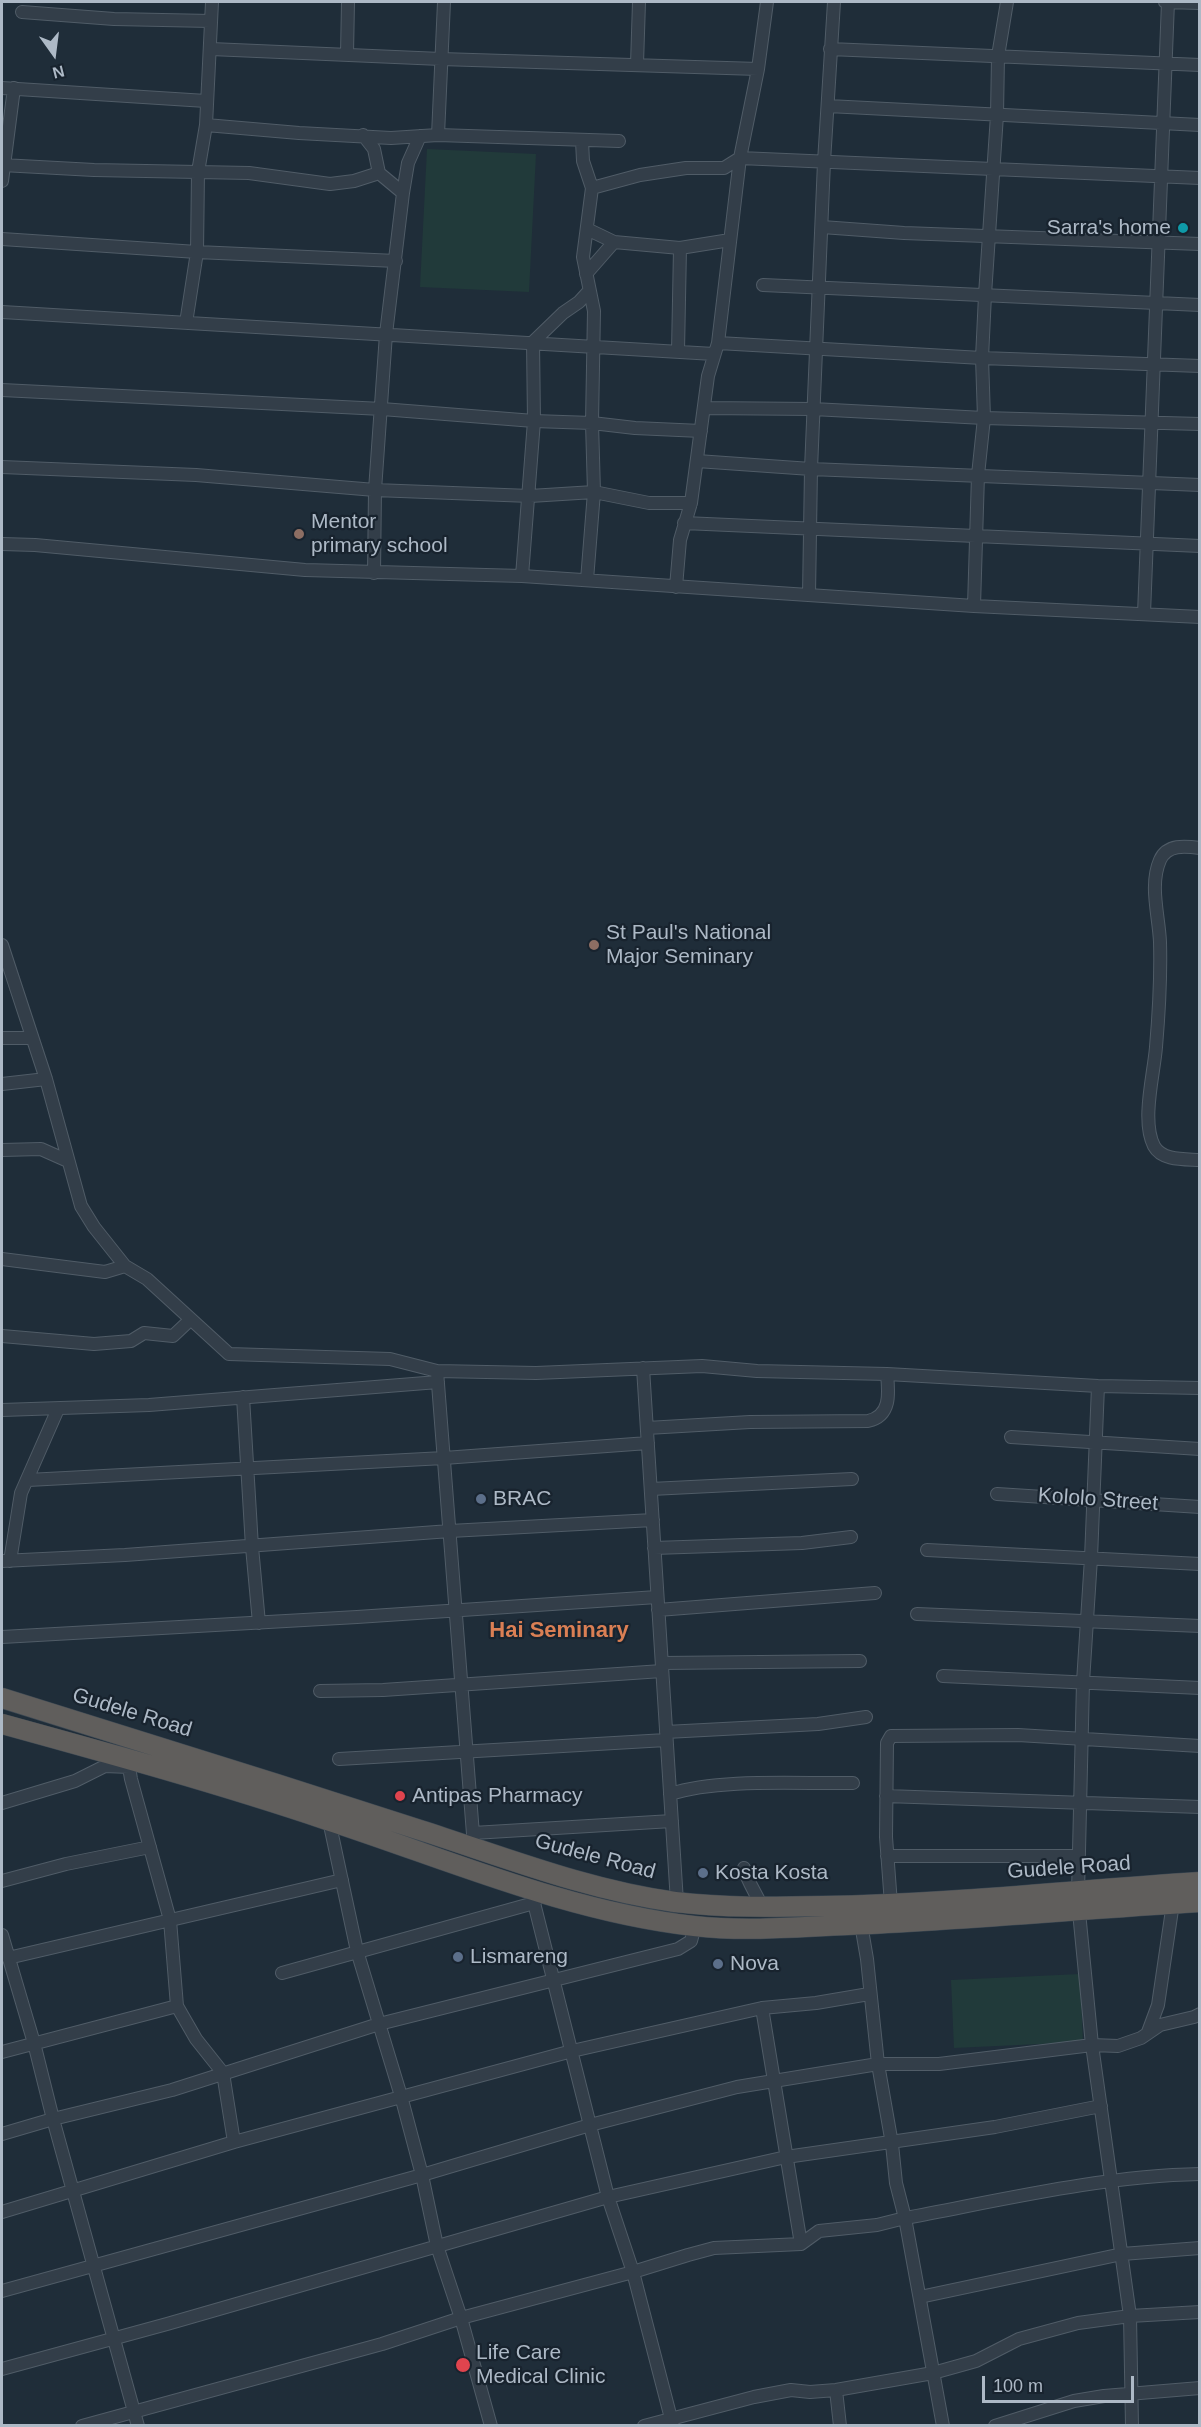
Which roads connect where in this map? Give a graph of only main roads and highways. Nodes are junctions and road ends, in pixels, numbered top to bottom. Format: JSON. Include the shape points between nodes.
{"nodes":[{"id":1,"x":2,"y":1698,"type":"edge"},
{"id":2,"x":2,"y":1724,"type":"edge"},
{"id":3,"x":1200,"y":1882,"type":"edge"},
{"id":4,"x":1078,"y":1902,"type":"junction"},
{"id":5,"x":1200,"y":1902,"type":"edge"},
{"id":6,"x":848,"y":1918,"type":"junction"}],
"edges":[{"from":1,"to":6,"type":"highway","name":"Gudele Road","via":[[326,1800],[473,1840],[584,1882],[629,1894]]},
{"from":2,"to":6,"type":"highway","name":"Gudele Road","via":[[328,1820],[538,1898],[695,1926],[768,1930]]},
{"from":3,"to":4,"type":"highway","name":"Gudele Road"},
{"from":4,"to":5,"type":"highway","name":"Gudele Road"},
{"from":4,"to":6,"type":"highway","name":"Gudele Road"},
{"from":4,"to":6,"type":"highway","name":"Gudele Road","via":[[891,1904]]}]}
